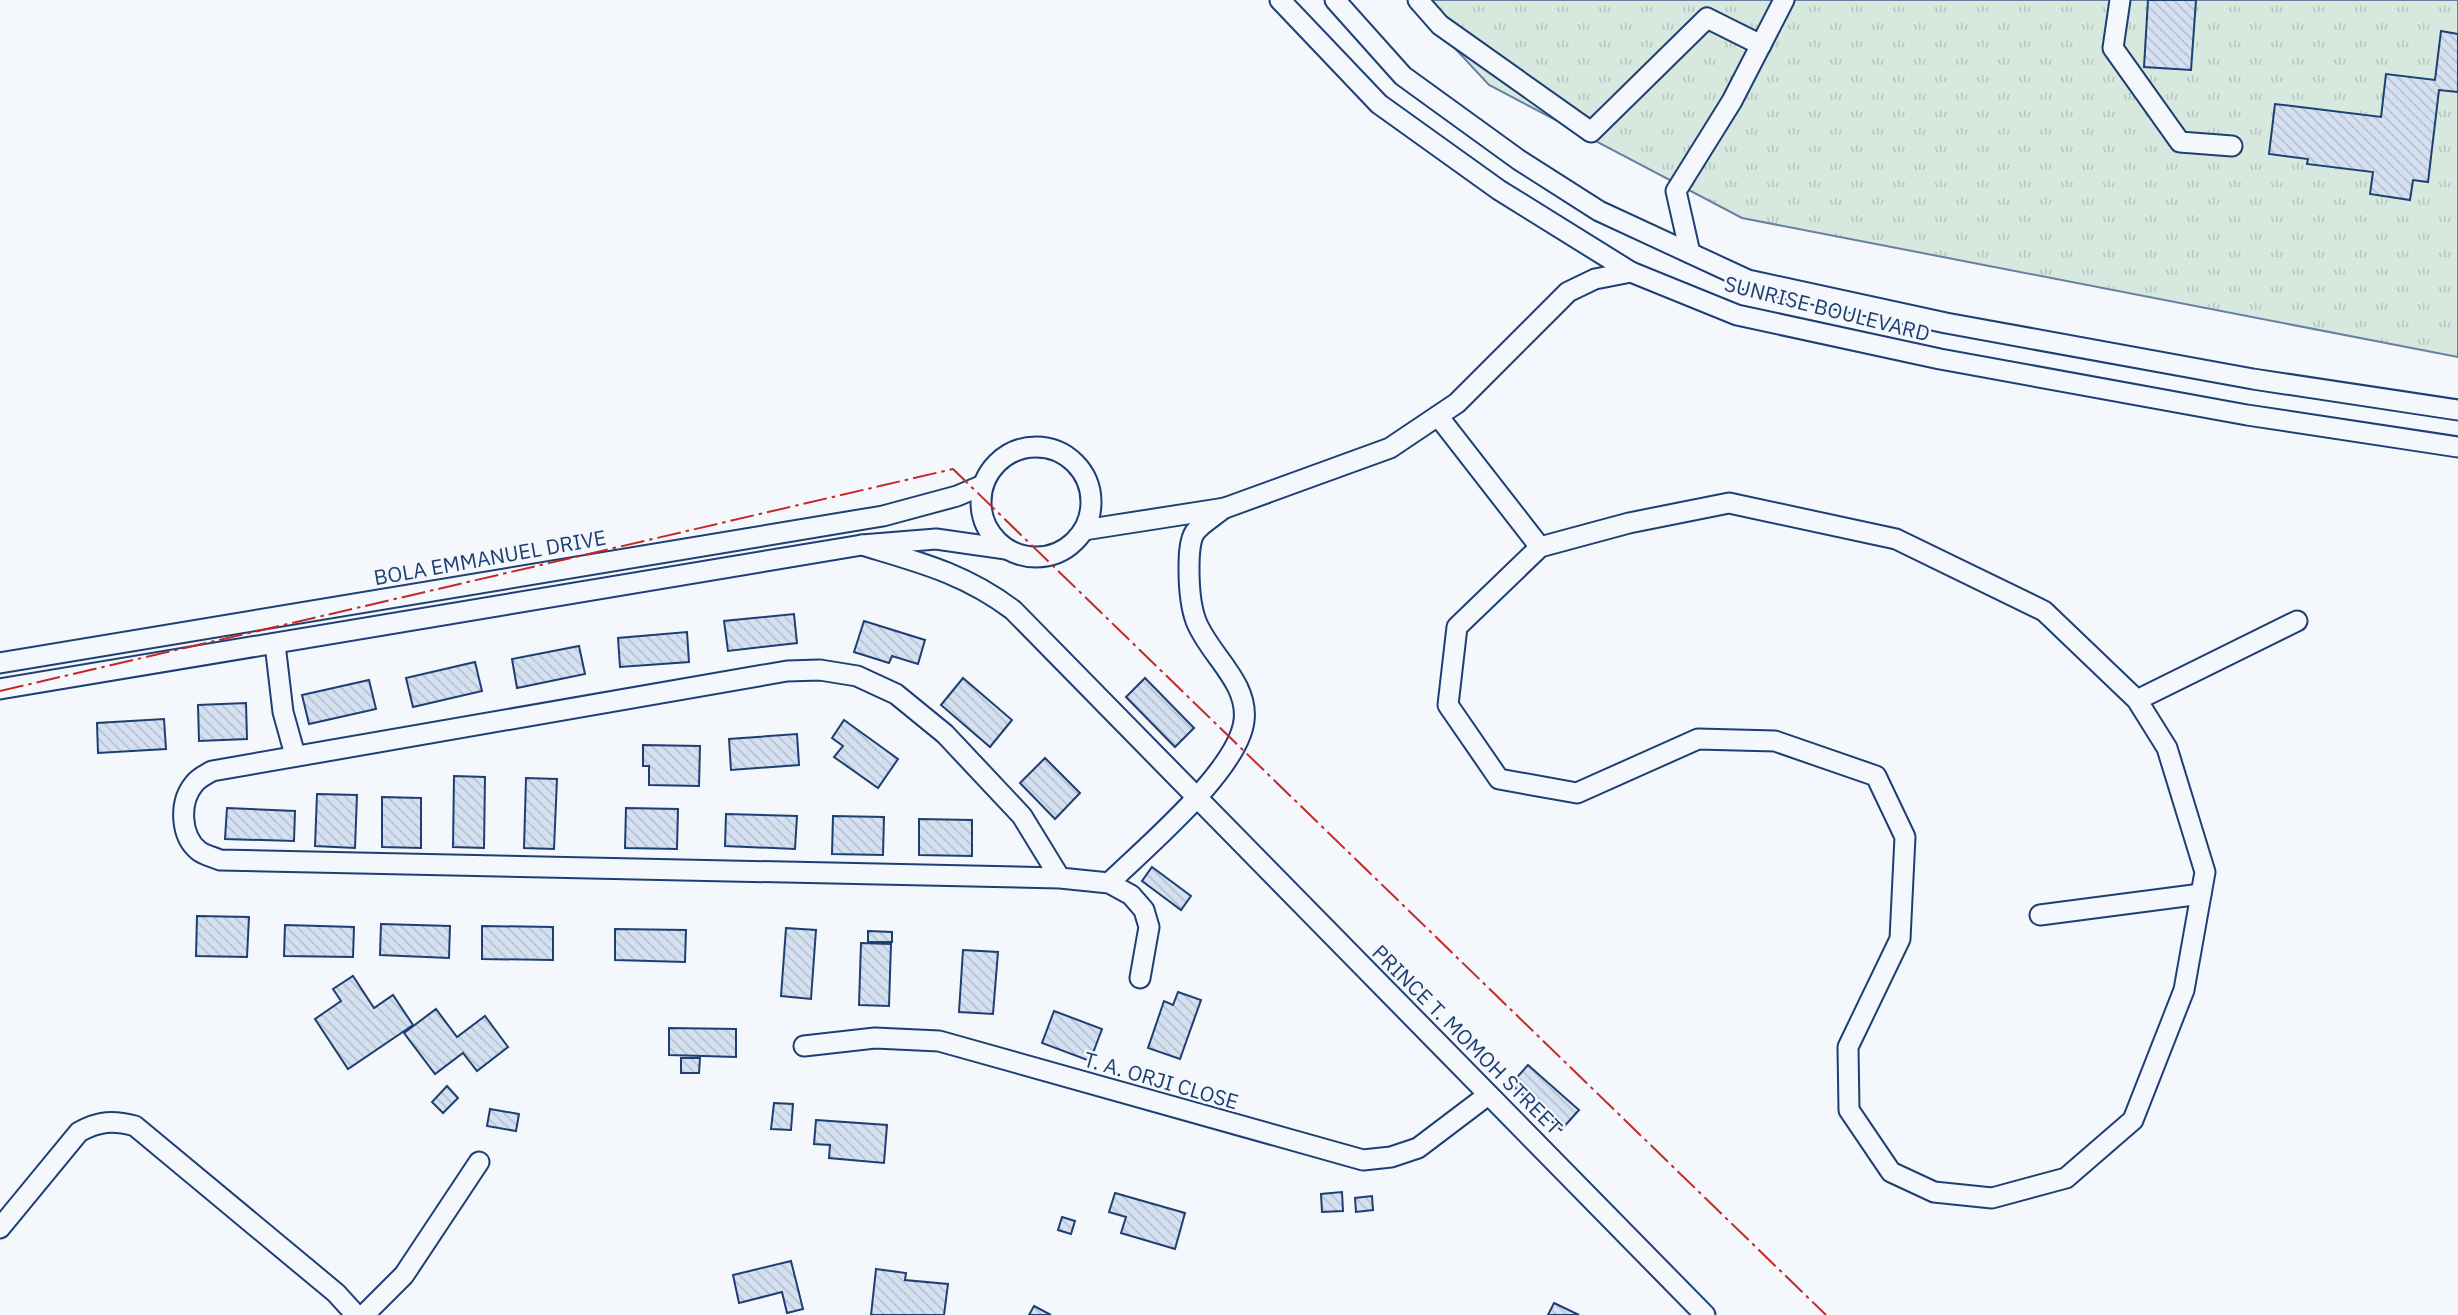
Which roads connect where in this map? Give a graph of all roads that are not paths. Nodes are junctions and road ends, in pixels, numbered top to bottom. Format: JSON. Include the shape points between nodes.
{"nodes":[{"id":1,"x":1280,"y":0,"type":"edge"},
{"id":2,"x":1335,"y":0,"type":"edge"},
{"id":3,"x":1418,"y":0,"type":"edge"},
{"id":4,"x":1784,"y":0,"type":"edge"},
{"id":5,"x":2120,"y":0,"type":"edge"},
{"id":6,"x":1761,"y":45,"type":"junction"},
{"id":7,"x":2232,"y":146,"type":"dead end"},
{"id":8,"x":1690,"y":253,"type":"junction"},
{"id":9,"x":1631,"y":272,"type":"junction"},
{"id":10,"x":2458,"y":411,"type":"edge"},
{"id":11,"x":1437,"y":416,"type":"junction"},
{"id":12,"x":2458,"y":447,"type":"edge"},
{"id":13,"x":983,"y":485,"type":"junction"},
{"id":14,"x":1225,"y":508,"type":"junction"},
{"id":15,"x":1084,"y":530,"type":"junction"},
{"id":16,"x":862,"y":545,"type":"junction"},
{"id":17,"x":1540,"y":547,"type":"junction"},
{"id":18,"x":1006,"y":549,"type":"junction"},
{"id":19,"x":2297,"y":621,"type":"dead end"},
{"id":20,"x":275,"y":644,"type":"junction"},
{"id":21,"x":0,"y":663,"type":"edge"},
{"id":22,"x":0,"y":689,"type":"edge"},
{"id":23,"x":2137,"y":700,"type":"junction"},
{"id":24,"x":295,"y":755,"type":"junction"},
{"id":25,"x":1195,"y":798,"type":"junction"},
{"id":26,"x":1060,"y":878,"type":"junction"},
{"id":27,"x":1110,"y":883,"type":"junction"},
{"id":28,"x":2201,"y":894,"type":"junction"},
{"id":29,"x":2040,"y":915,"type":"dead end"},
{"id":30,"x":1140,"y":978,"type":"dead end"},
{"id":31,"x":804,"y":1046,"type":"dead end"},
{"id":32,"x":1488,"y":1095,"type":"junction"},
{"id":33,"x":479,"y":1161,"type":"dead end"},
{"id":34,"x":0,"y":1228,"type":"edge"},
{"id":35,"x":356,"y":1315,"type":"edge"},
{"id":36,"x":364,"y":1315,"type":"edge"},
{"id":37,"x":1705,"y":1315,"type":"edge"}],
"edges":[{"from":1,"to":9,"type":"street","name":"SUNRISE BOULEVARD","via":[[1379,104],[1499,190]]},
{"from":2,"to":8,"type":"street","name":"SUNRISE BOULEVARD","via":[[1403,76],[1519,160],[1600,211]]},
{"from":3,"to":6,"type":"street","via":[[1440,25],[1591,132],[1707,18]]},
{"from":4,"to":6,"type":"street"},
{"from":5,"to":7,"type":"street","via":[[2113,48],[2180,142]]},
{"from":6,"to":8,"type":"street","via":[[1676,191]]},
{"from":8,"to":10,"type":"street","name":"SUNRISE BOULEVARD","via":[[1748,280],[1946,323]]},
{"from":9,"to":11,"type":"street","via":[[1595,279],[1568,292],[1457,403]]},
{"from":9,"to":12,"type":"street","name":"SUNRISE BOULEVARD","via":[[1737,315],[1940,359],[2246,415]]},
{"from":11,"to":14,"type":"street","via":[[1390,448]]},
{"from":11,"to":17,"type":"street"},
{"from":13,"to":15,"type":"street","via":[[992,468],[1023,447],[1060,451],[1086,477],[1091,496]]},
{"from":13,"to":18,"type":"street","via":[[984,521]]},
{"from":13,"to":21,"type":"street","name":"BOLA EMMANUEL DRIVE","via":[[883,516]]},
{"from":14,"to":15,"type":"street"},
{"from":14,"to":25,"type":"street","via":[[1194,533],[1189,591],[1196,622],[1234,681],[1244,705],[1244,719],[1240,740],[1229,758]]},
{"from":15,"to":18,"type":"street","via":[[1057,553],[1022,556]]},
{"from":16,"to":18,"type":"street","via":[[936,539]]},
{"from":16,"to":20,"type":"street"},
{"from":16,"to":25,"type":"street","name":"PRINCE T. MOMOH STREET","via":[[960,576],[1004,603]]},
{"from":17,"to":23,"type":"street","via":[[1730,503],[1896,539],[2044,611]]},
{"from":17,"to":28,"type":"street","via":[[1457,627],[1448,705],[1499,779],[1577,793],[1698,739],[1775,741],[1876,776],[1905,837],[1900,939],[1848,1047],[1849,1110],[1891,1172],[1934,1192],[1992,1198],[2066,1178],[2133,1120],[2185,990]]},
{"from":19,"to":23,"type":"street"},
{"from":20,"to":22,"type":"street"},
{"from":20,"to":24,"type":"street"},
{"from":23,"to":28,"type":"street","via":[[2167,748],[2205,872]]},
{"from":24,"to":26,"type":"street","via":[[787,671],[820,670],[857,676],[896,694],[945,734],[1022,816]]},
{"from":24,"to":26,"type":"street","via":[[212,771],[196,780],[183,815],[188,836],[199,852],[220,860]]},
{"from":25,"to":27,"type":"street"},
{"from":25,"to":32,"type":"street","name":"PRINCE T. MOMOH STREET"},
{"from":26,"to":27,"type":"street"},
{"from":27,"to":30,"type":"street","via":[[1131,895],[1144,910],[1148,935]]},
{"from":28,"to":29,"type":"street"},
{"from":31,"to":32,"type":"street","name":"T. A. ORJI CLOSE","via":[[875,1038],[939,1041],[1363,1160],[1418,1148]]},
{"from":32,"to":37,"type":"street","name":"PRINCE T. MOMOH STREET"},
{"from":33,"to":36,"type":"street","via":[[404,1275]]},
{"from":34,"to":35,"type":"street","via":[[79,1132],[97,1123],[135,1126],[336,1293]]}]}
